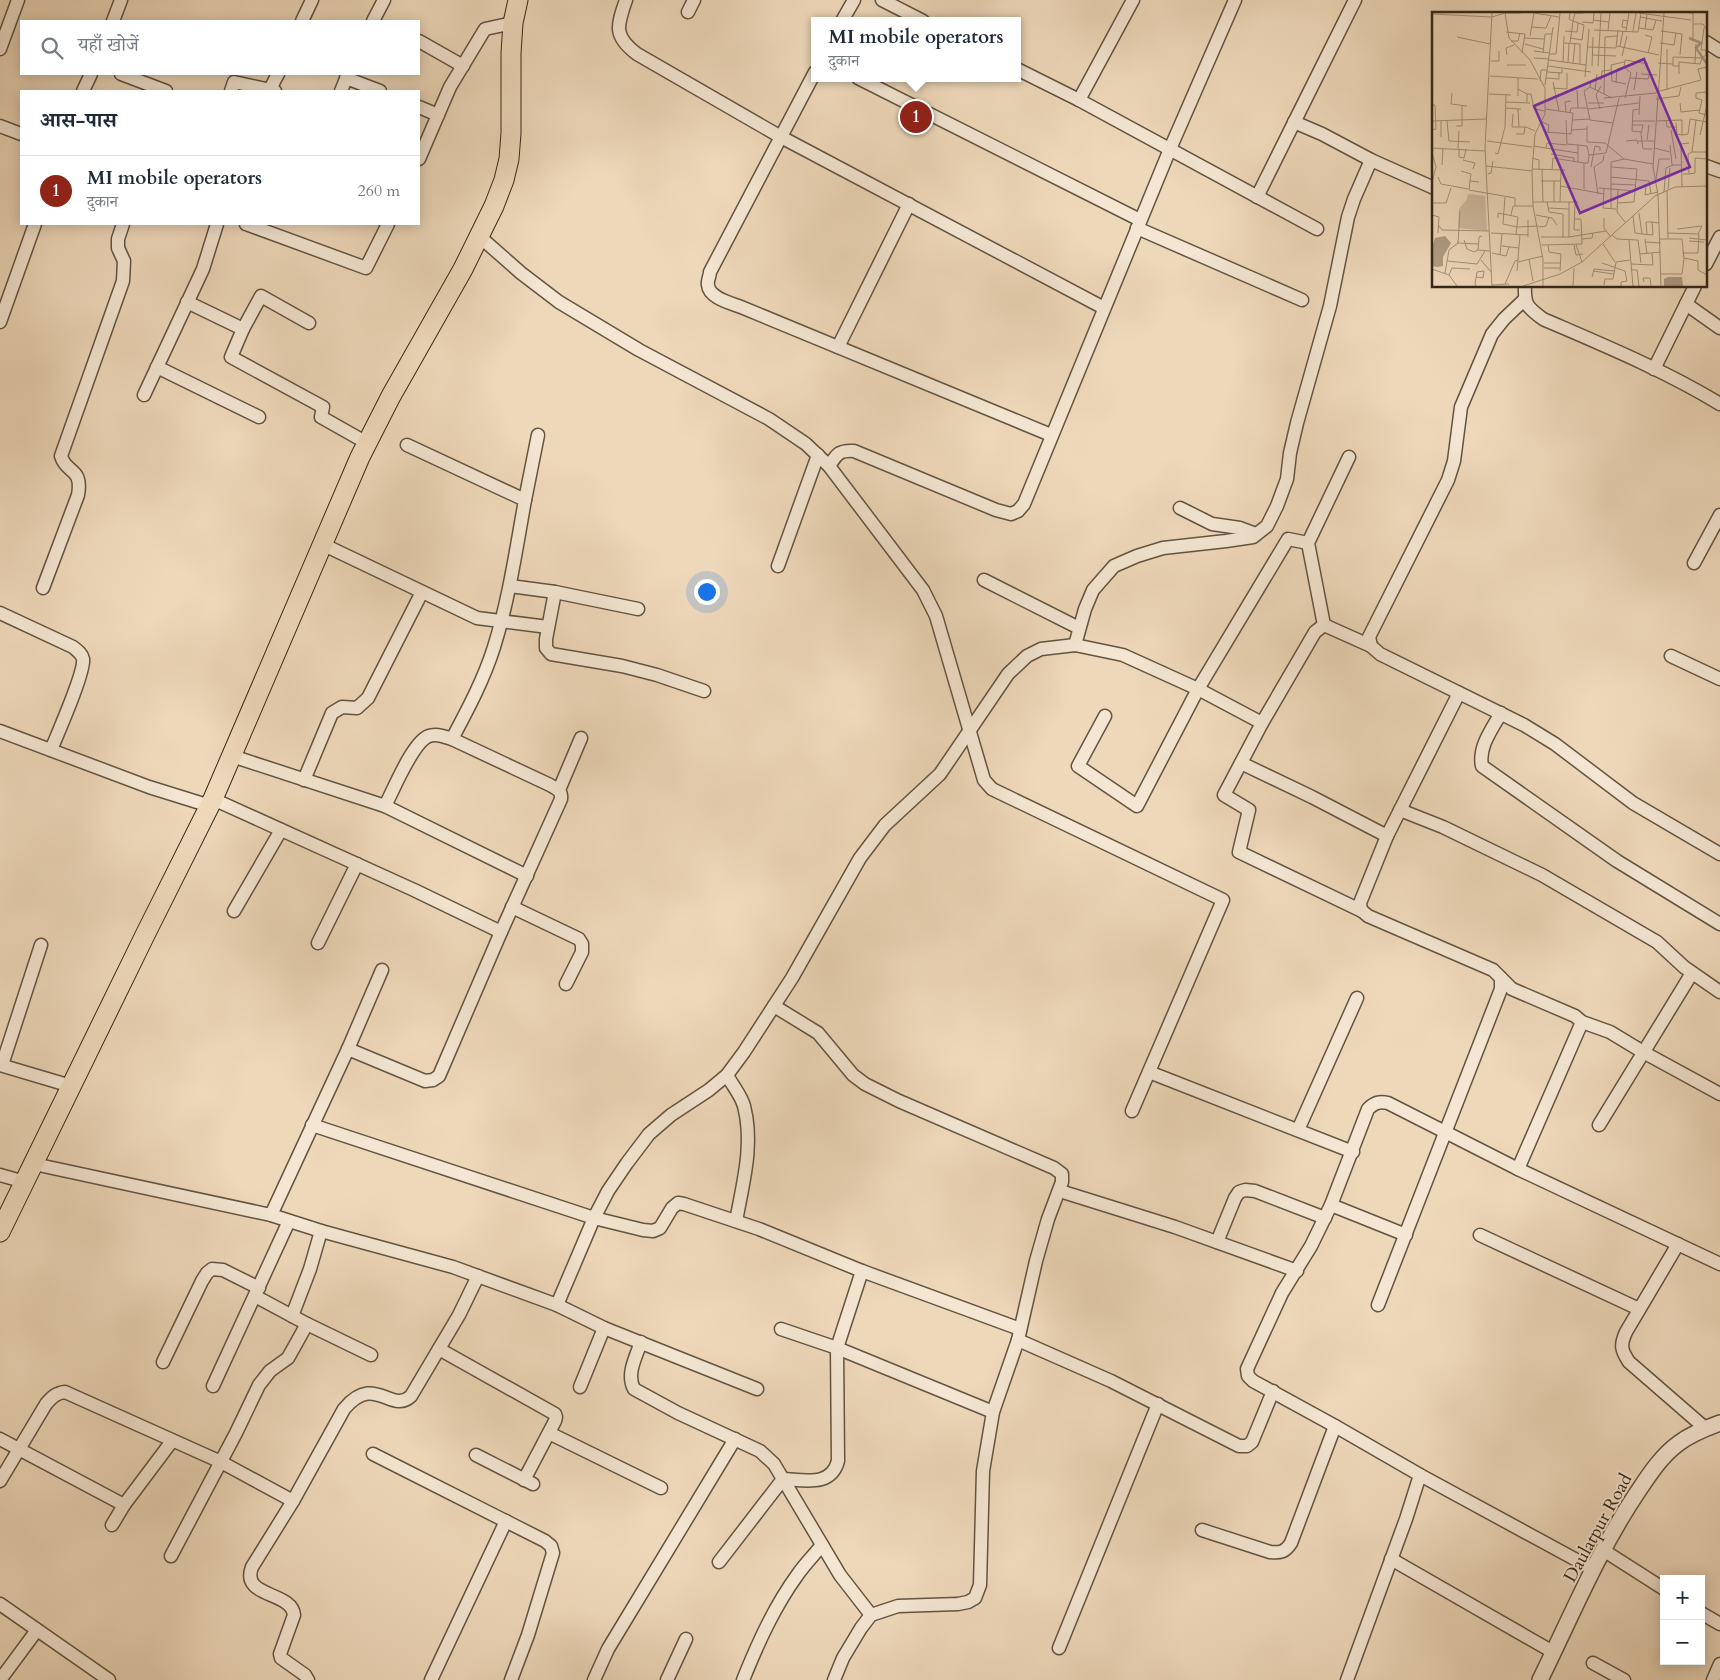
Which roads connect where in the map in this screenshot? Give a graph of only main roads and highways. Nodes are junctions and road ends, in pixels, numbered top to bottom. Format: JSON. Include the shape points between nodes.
{"nodes":[{"id":1,"x":518,"y":0,"type":"edge"},
{"id":2,"x":0,"y":1232,"type":"edge"}],
"edges":[{"from":1,"to":2,"type":"main road","via":[[511,53],[509,159],[504,180],[462,269],[367,443],[211,802]]}]}
